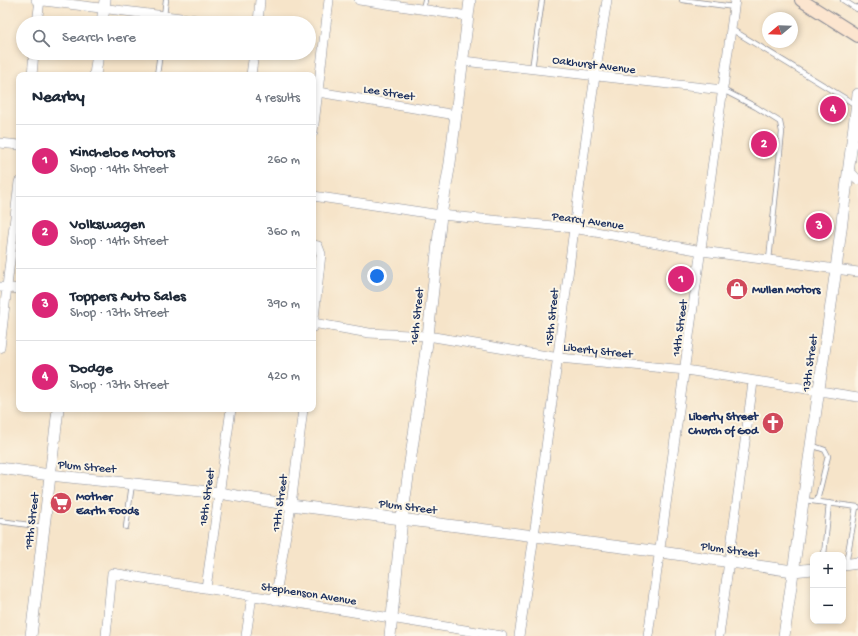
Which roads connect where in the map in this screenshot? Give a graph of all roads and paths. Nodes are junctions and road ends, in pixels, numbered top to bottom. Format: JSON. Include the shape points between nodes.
{"nodes":[{"id":1,"x":36,"y":0,"type":"edge"},
{"id":2,"x":40,"y":0,"type":"edge"},
{"id":3,"x":166,"y":0,"type":"edge"},
{"id":4,"x":260,"y":0,"type":"edge"},
{"id":5,"x":329,"y":0,"type":"edge"},
{"id":6,"x":359,"y":0,"type":"edge"},
{"id":7,"x":470,"y":0,"type":"edge"},
{"id":8,"x":542,"y":0,"type":"edge"},
{"id":9,"x":607,"y":0,"type":"edge"},
{"id":10,"x":682,"y":0,"type":"edge"},
{"id":11,"x":801,"y":0,"type":"edge"},
{"id":12,"x":816,"y":0,"type":"edge"},
{"id":13,"x":843,"y":0,"type":"edge"},
{"id":14,"x":735,"y":3,"type":"edge"},
{"id":15,"x":104,"y":4,"type":"edge"},
{"id":16,"x":424,"y":5,"type":"edge"},
{"id":17,"x":858,"y":7,"type":"edge"},
{"id":18,"x":38,"y":16,"type":"edge"},
{"id":19,"x":103,"y":16,"type":"edge"},
{"id":20,"x":152,"y":16,"type":"edge"},
{"id":21,"x":164,"y":16,"type":"edge"},
{"id":22,"x":259,"y":16,"type":"edge"},
{"id":23,"x":468,"y":16,"type":"junction"},
{"id":24,"x":858,"y":26,"type":"edge"},
{"id":25,"x":731,"y":29,"type":"junction"},
{"id":26,"x":858,"y":36,"type":"edge"},
{"id":27,"x":33,"y":60,"type":"edge"},
{"id":28,"x":97,"y":60,"type":"edge"},
{"id":29,"x":159,"y":60,"type":"edge"},
{"id":30,"x":253,"y":60,"type":"edge"},
{"id":31,"x":463,"y":61,"type":"junction"},
{"id":32,"x":532,"y":69,"type":"junction"},
{"id":33,"x":32,"y":72,"type":"edge"},
{"id":34,"x":95,"y":72,"type":"edge"},
{"id":35,"x":157,"y":72,"type":"edge"},
{"id":36,"x":251,"y":72,"type":"edge"},
{"id":37,"x":594,"y":77,"type":"junction"},
{"id":38,"x":723,"y":90,"type":"junction"},
{"id":39,"x":318,"y":92,"type":"junction"},
{"id":40,"x":858,"y":94,"type":"edge"},
{"id":41,"x":857,"y":106,"type":"edge"},
{"id":42,"x":316,"y":108,"type":"edge"},
{"id":43,"x":456,"y":115,"type":"junction"},
{"id":44,"x":0,"y":143,"type":"edge"},
{"id":45,"x":16,"y":145,"type":"edge"},
{"id":46,"x":848,"y":169,"type":"junction"},
{"id":47,"x":858,"y":180,"type":"edge"},
{"id":48,"x":316,"y":196,"type":"edge"},
{"id":49,"x":16,"y":202,"type":"edge"},
{"id":50,"x":441,"y":215,"type":"junction"},
{"id":51,"x":573,"y":228,"type":"junction"},
{"id":52,"x":316,"y":246,"type":"edge"},
{"id":53,"x":702,"y":250,"type":"junction"},
{"id":54,"x":769,"y":260,"type":"junction"},
{"id":55,"x":836,"y":269,"type":"junction"},
{"id":56,"x":858,"y":272,"type":"edge"},
{"id":57,"x":3,"y":287,"type":"edge"},
{"id":58,"x":16,"y":289,"type":"edge"},
{"id":59,"x":316,"y":297,"type":"edge"},
{"id":60,"x":316,"y":324,"type":"edge"},
{"id":61,"x":428,"y":336,"type":"junction"},
{"id":62,"x":0,"y":348,"type":"edge"},
{"id":63,"x":559,"y":358,"type":"junction"},
{"id":64,"x":686,"y":370,"type":"junction"},
{"id":65,"x":753,"y":382,"type":"junction"},
{"id":66,"x":818,"y":392,"type":"junction"},
{"id":67,"x":858,"y":397,"type":"edge"},
{"id":68,"x":58,"y":412,"type":"edge"},
{"id":69,"x":231,"y":412,"type":"edge"},
{"id":70,"x":303,"y":412,"type":"edge"},
{"id":71,"x":811,"y":445,"type":"junction"},
{"id":72,"x":0,"y":468,"type":"edge"},
{"id":73,"x":50,"y":475,"type":"junction"},
{"id":74,"x":132,"y":484,"type":"junction"},
{"id":75,"x":219,"y":493,"type":"junction"},
{"id":76,"x":803,"y":500,"type":"junction"},
{"id":77,"x":818,"y":502,"type":"junction"},
{"id":78,"x":829,"y":503,"type":"junction"},
{"id":79,"x":291,"y":505,"type":"junction"},
{"id":80,"x":857,"y":507,"type":"edge"},
{"id":81,"x":402,"y":519,"type":"junction"},
{"id":82,"x":0,"y":521,"type":"edge"},
{"id":83,"x":44,"y":527,"type":"junction"},
{"id":84,"x":126,"y":527,"type":"dead end"},
{"id":85,"x":535,"y":536,"type":"junction"},
{"id":86,"x":661,"y":552,"type":"junction"},
{"id":87,"x":824,"y":552,"type":"edge"},
{"id":88,"x":846,"y":556,"type":"edge"},
{"id":89,"x":728,"y":562,"type":"junction"},
{"id":90,"x":858,"y":564,"type":"edge"},
{"id":91,"x":846,"y":565,"type":"edge"},
{"id":92,"x":810,"y":569,"type":"edge"},
{"id":93,"x":793,"y":571,"type":"junction"},
{"id":94,"x":206,"y":588,"type":"junction"},
{"id":95,"x":252,"y":596,"type":"junction"},
{"id":96,"x":275,"y":600,"type":"junction"},
{"id":97,"x":392,"y":618,"type":"junction"},
{"id":98,"x":464,"y":633,"type":"edge"},
{"id":99,"x":31,"y":636,"type":"edge"},
{"id":100,"x":106,"y":636,"type":"edge"},
{"id":101,"x":246,"y":636,"type":"edge"},
{"id":102,"x":390,"y":636,"type":"edge"},
{"id":103,"x":502,"y":636,"type":"edge"},
{"id":104,"x":519,"y":636,"type":"edge"},
{"id":105,"x":648,"y":636,"type":"edge"},
{"id":106,"x":719,"y":636,"type":"edge"},
{"id":107,"x":784,"y":636,"type":"edge"}],
"edges":[{"from":1,"to":2,"type":"street"},
{"from":2,"to":15,"type":"street"},
{"from":2,"to":18,"type":"street"},
{"from":3,"to":21,"type":"lane"},
{"from":4,"to":22,"type":"street"},
{"from":5,"to":39,"type":"street"},
{"from":6,"to":16,"type":"street"},
{"from":7,"to":23,"type":"street","name":"16th Street"},
{"from":8,"to":32,"type":"lane"},
{"from":9,"to":37,"type":"street","name":"15th Street"},
{"from":10,"to":14,"type":"lane"},
{"from":11,"to":26,"type":"main road"},
{"from":12,"to":24,"type":"main road"},
{"from":13,"to":17,"type":"lane"},
{"from":14,"to":25,"type":"street","name":"14th Street"},
{"from":15,"to":19,"type":"street"},
{"from":15,"to":20,"type":"street"},
{"from":16,"to":23,"type":"street"},
{"from":23,"to":31,"type":"street","name":"16th Street"},
{"from":25,"to":38,"type":"street","name":"14th Street"},
{"from":25,"to":41,"type":"lane"},
{"from":27,"to":33,"type":"street"},
{"from":28,"to":34,"type":"street"},
{"from":29,"to":35,"type":"lane"},
{"from":30,"to":36,"type":"street"},
{"from":31,"to":32,"type":"street","name":"Oakhurst Avenue"},
{"from":31,"to":43,"type":"street","name":"16th Street"},
{"from":32,"to":37,"type":"street","name":"Oakhurst Avenue"},
{"from":37,"to":38,"type":"street","name":"Oakhurst Avenue"},
{"from":37,"to":51,"type":"street","name":"15th Street"},
{"from":38,"to":53,"type":"street","name":"14th Street"},
{"from":38,"to":54,"type":"lane","via":[[780,122],[782,132]]},
{"from":39,"to":42,"type":"street"},
{"from":39,"to":43,"type":"street","name":"Lee Street"},
{"from":40,"to":41,"type":"street","name":"13th Street"},
{"from":41,"to":46,"type":"street","name":"13th Street"},
{"from":43,"to":50,"type":"street","name":"16th Street"},
{"from":44,"to":45,"type":"street"},
{"from":46,"to":47,"type":"street"},
{"from":46,"to":55,"type":"street","name":"13th Street"},
{"from":48,"to":50,"type":"street","name":"Pearcy Avenue"},
{"from":49,"to":57,"type":"street"},
{"from":50,"to":51,"type":"street","name":"Pearcy Avenue"},
{"from":50,"to":61,"type":"street","name":"16th Street"},
{"from":51,"to":53,"type":"street","name":"Pearcy Avenue"},
{"from":51,"to":63,"type":"street","name":"15th Street"},
{"from":52,"to":59,"type":"street","via":[[321,254]]},
{"from":53,"to":54,"type":"street","name":"Pearcy Avenue"},
{"from":53,"to":64,"type":"street","name":"14th Street"},
{"from":54,"to":55,"type":"street","name":"Pearcy Avenue"},
{"from":55,"to":56,"type":"street","name":"Pearcy Avenue"},
{"from":55,"to":66,"type":"street","name":"13th Street"},
{"from":57,"to":58,"type":"street"},
{"from":57,"to":62,"type":"street"},
{"from":60,"to":61,"type":"street","name":"Liberty Street","via":[[369,333]]},
{"from":61,"to":63,"type":"street","name":"Liberty Street"},
{"from":61,"to":81,"type":"street","name":"16th Street"},
{"from":63,"to":64,"type":"street","name":"Liberty Street"},
{"from":63,"to":85,"type":"street","name":"15th Street"},
{"from":64,"to":65,"type":"street","name":"Liberty Street"},
{"from":64,"to":86,"type":"street","name":"14th Street"},
{"from":65,"to":66,"type":"street","name":"Liberty Street"},
{"from":65,"to":89,"type":"street"},
{"from":66,"to":67,"type":"street","name":"Liberty Street"},
{"from":66,"to":71,"type":"street","name":"13th Street"},
{"from":68,"to":73,"type":"street","name":"19th Street"},
{"from":69,"to":75,"type":"street","name":"18th Street"},
{"from":70,"to":79,"type":"street","name":"17th Street"},
{"from":71,"to":76,"type":"street","name":"13th Street"},
{"from":71,"to":77,"type":"lane","via":[[825,450],[828,456]]},
{"from":72,"to":73,"type":"street","name":"Plum Street"},
{"from":73,"to":74,"type":"street","name":"Plum Street"},
{"from":73,"to":83,"type":"street","name":"19th Street"},
{"from":74,"to":75,"type":"street","name":"Plum Street"},
{"from":74,"to":84,"type":"lane"},
{"from":75,"to":79,"type":"street","name":"Plum Street"},
{"from":75,"to":94,"type":"street","name":"18th Street"},
{"from":76,"to":77,"type":"lane"},
{"from":76,"to":93,"type":"street","name":"13th Street"},
{"from":77,"to":78,"type":"lane"},
{"from":78,"to":80,"type":"lane"},
{"from":78,"to":87,"type":"lane"},
{"from":79,"to":81,"type":"street","name":"Plum Street"},
{"from":79,"to":96,"type":"street","name":"17th Street"},
{"from":80,"to":88,"type":"lane"},
{"from":81,"to":85,"type":"street","name":"Plum Street"},
{"from":81,"to":97,"type":"street","name":"16th Street"},
{"from":82,"to":83,"type":"lane"},
{"from":83,"to":99,"type":"street","name":"19th Street"},
{"from":85,"to":86,"type":"street","name":"Plum Street"},
{"from":85,"to":104,"type":"street","name":"15th Street"},
{"from":86,"to":89,"type":"street","name":"Plum Street"},
{"from":86,"to":105,"type":"street","name":"14th Street"},
{"from":89,"to":93,"type":"street","name":"Plum Street"},
{"from":89,"to":106,"type":"street"},
{"from":90,"to":91,"type":"street"},
{"from":92,"to":93,"type":"street","name":"Plum Street"},
{"from":93,"to":107,"type":"street","name":"13th Street"},
{"from":94,"to":95,"type":"street","name":"Stephenson Avenue"},
{"from":94,"to":100,"type":"street","name":"Stephenson Avenue","via":[[112,573]]},
{"from":95,"to":96,"type":"street","name":"Stephenson Avenue"},
{"from":95,"to":101,"type":"street"},
{"from":96,"to":97,"type":"street","name":"Stephenson Avenue"},
{"from":97,"to":98,"type":"street","name":"Stephenson Avenue"},
{"from":97,"to":102,"type":"street","name":"16th Street"},
{"from":98,"to":103,"type":"street","name":"Stephenson Avenue"}]}
